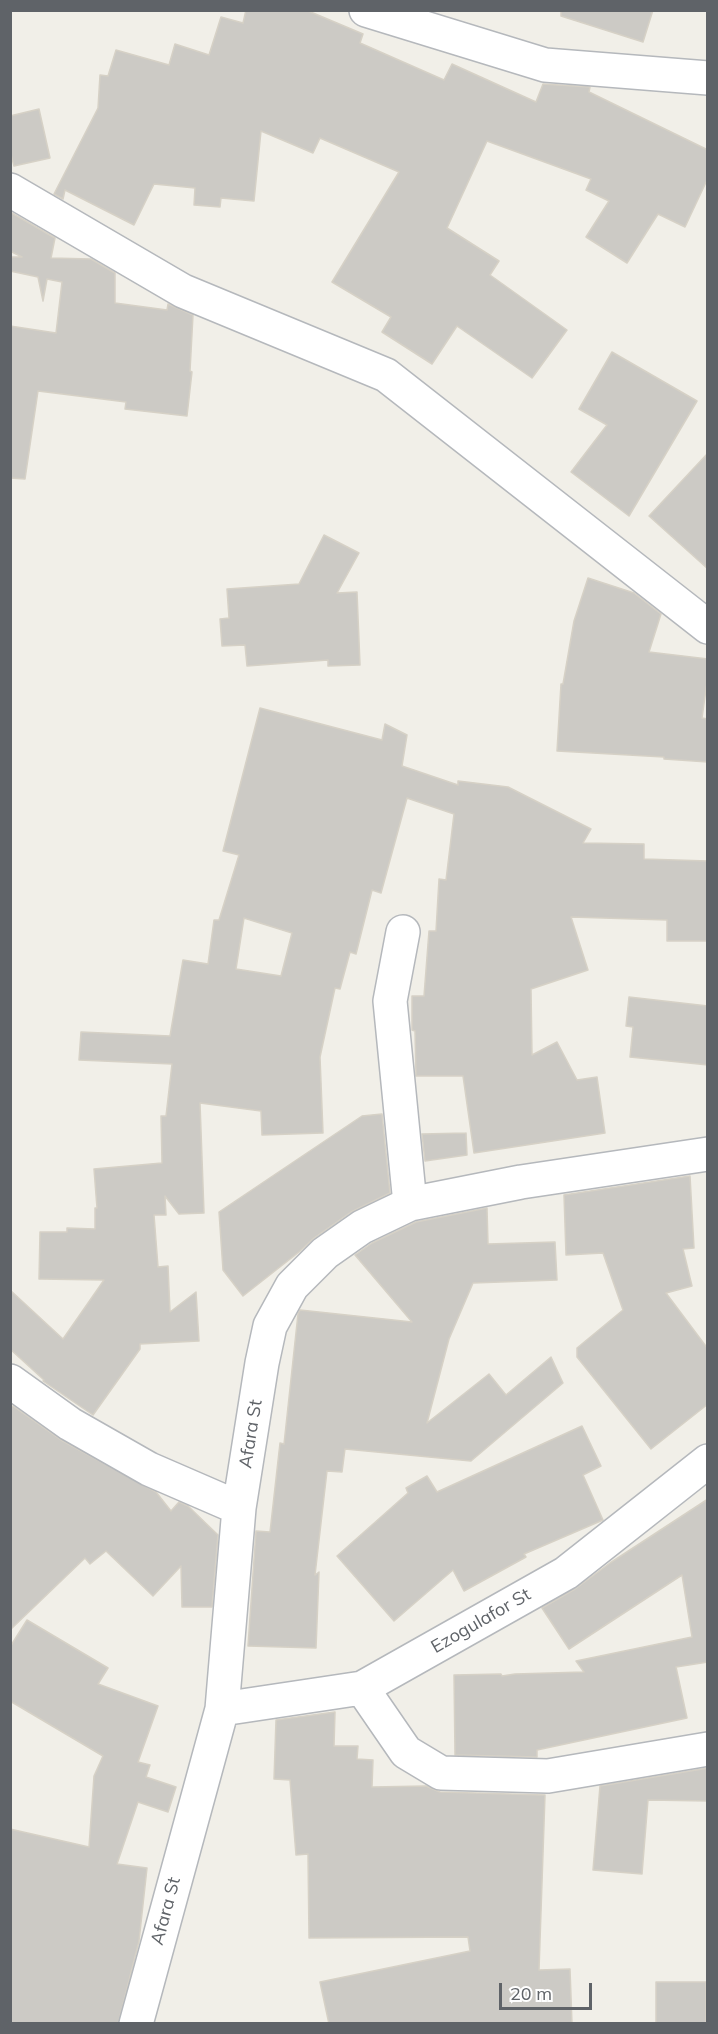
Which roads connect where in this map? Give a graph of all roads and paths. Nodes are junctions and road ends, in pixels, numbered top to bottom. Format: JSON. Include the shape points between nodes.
{"nodes":[{"id":1,"x":366,"y":10,"type":"edge"},
{"id":2,"x":708,"y":78,"type":"edge"},
{"id":3,"x":10,"y":190,"type":"edge"},
{"id":4,"x":708,"y":627,"type":"edge"},
{"id":5,"x":403,"y":932,"type":"dead end"},
{"id":6,"x":708,"y":1154,"type":"edge"},
{"id":7,"x":410,"y":1204,"type":"junction"},
{"id":8,"x":10,"y":1381,"type":"edge"},
{"id":9,"x":708,"y":1461,"type":"edge"},
{"id":10,"x":239,"y":1508,"type":"junction"},
{"id":11,"x":362,"y":1688,"type":"junction"},
{"id":12,"x":222,"y":1709,"type":"junction"},
{"id":13,"x":708,"y":1749,"type":"edge"},
{"id":14,"x":135,"y":2024,"type":"edge"}],
"edges":[{"from":1,"to":2,"type":"street","via":[[545,65]]},
{"from":3,"to":4,"type":"street","via":[[183,291],[386,375]]},
{"from":5,"to":7,"type":"street","via":[[390,1001]]},
{"from":6,"to":7,"type":"street","name":"Afara St","via":[[521,1182]]},
{"from":7,"to":10,"type":"street","name":"Afara St","via":[[362,1227],[325,1253],[292,1286],[270,1326]]},
{"from":8,"to":10,"type":"street","via":[[69,1424],[149,1468]]},
{"from":9,"to":11,"type":"street","name":"Ezogulafor St","via":[[566,1573]]},
{"from":10,"to":12,"type":"street","name":"Afara St"},
{"from":11,"to":12,"type":"street","name":"Ezogulafor St"},
{"from":11,"to":13,"type":"street","via":[[406,1752],[441,1773],[548,1776]]},
{"from":12,"to":14,"type":"street","name":"Afara St"}]}
